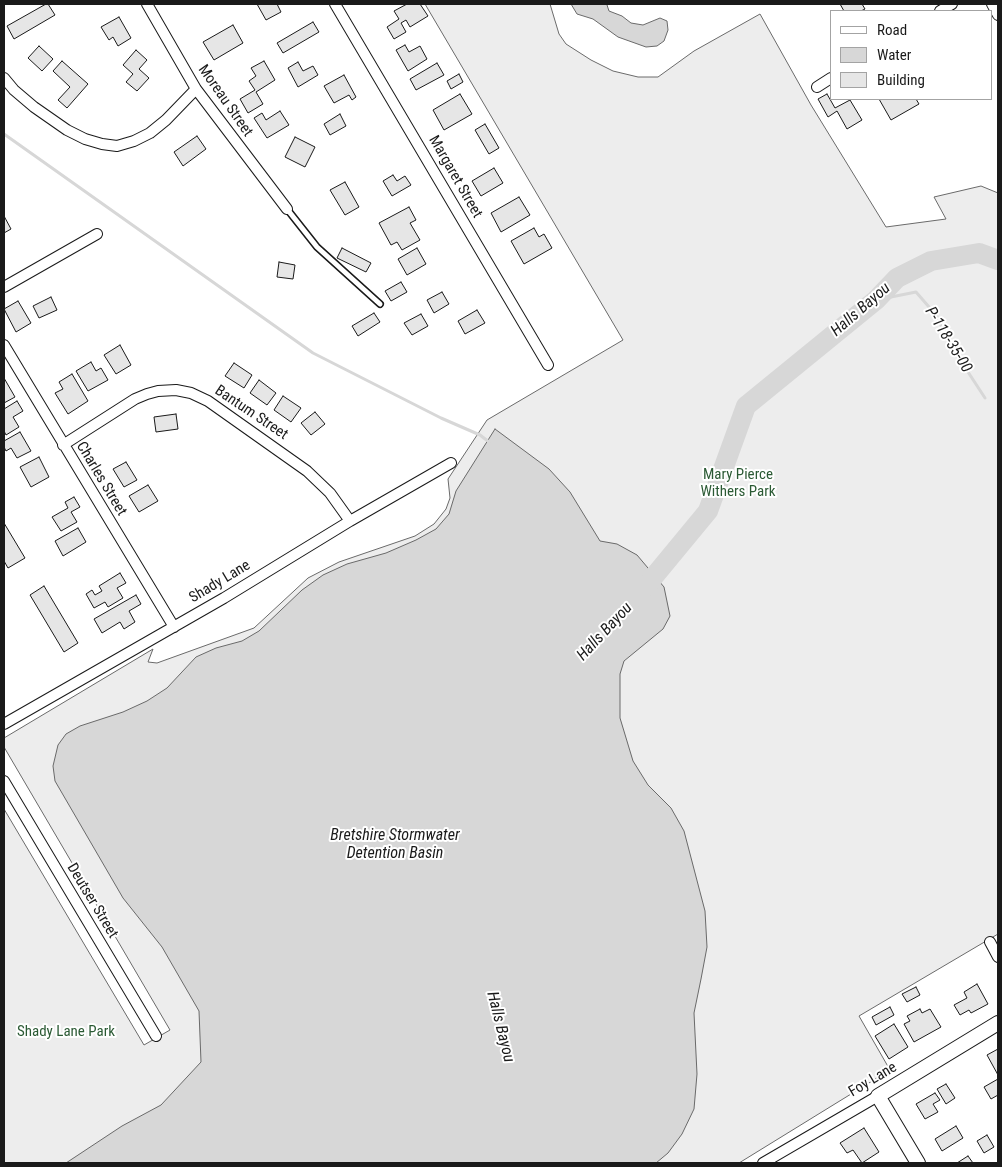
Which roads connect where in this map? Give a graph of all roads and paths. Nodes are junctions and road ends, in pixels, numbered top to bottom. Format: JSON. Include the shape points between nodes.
{"nodes":[{"id":1,"x":147,"y":4,"type":"edge"},
{"id":2,"x":335,"y":4,"type":"edge"},
{"id":3,"x":992,"y":4,"type":"edge"},
{"id":4,"x":998,"y":15,"type":"edge"},
{"id":5,"x":4,"y":78,"type":"edge"},
{"id":6,"x":830,"y":79,"type":"edge"},
{"id":7,"x":817,"y":87,"type":"dead end"},
{"id":8,"x":196,"y":89,"type":"junction"},
{"id":9,"x":287,"y":209,"type":"joint"},
{"id":10,"x":97,"y":234,"type":"dead end"},
{"id":11,"x":4,"y":287,"type":"edge"},
{"id":12,"x":380,"y":304,"type":"dead end"},
{"id":13,"x":4,"y":345,"type":"edge"},
{"id":14,"x":548,"y":365,"type":"dead end"},
{"id":15,"x":63,"y":445,"type":"junction"},
{"id":16,"x":451,"y":463,"type":"dead end"},
{"id":17,"x":350,"y":521,"type":"junction"},
{"id":18,"x":174,"y":627,"type":"junction"},
{"id":19,"x":4,"y":724,"type":"edge"},
{"id":20,"x":4,"y":781,"type":"edge"},
{"id":21,"x":990,"y":942,"type":"dead end"},
{"id":22,"x":998,"y":957,"type":"edge"},
{"id":23,"x":998,"y":1023,"type":"edge"},
{"id":24,"x":156,"y":1036,"type":"dead end"},
{"id":25,"x":878,"y":1096,"type":"junction"},
{"id":26,"x":763,"y":1163,"type":"edge"},
{"id":27,"x":918,"y":1163,"type":"edge"}],
"edges":[{"from":1,"to":8,"type":"street","name":"Moreau Street"},
{"from":2,"to":14,"type":"street","name":"Margaret Street"},
{"from":3,"to":4,"type":"street"},
{"from":5,"to":8,"type":"street","via":[[34,107],[67,130],[85,139],[117,146],[150,133]]},
{"from":6,"to":7,"type":"street"},
{"from":8,"to":9,"type":"street","name":"Moreau Street"},
{"from":9,"to":12,"type":"lane","via":[[317,246]]},
{"from":10,"to":11,"type":"street"},
{"from":13,"to":15,"type":"street","name":"Charles Street"},
{"from":15,"to":17,"type":"street","name":"Bantum Street","via":[[147,394],[176,390],[191,393],[208,401],[307,471]]},
{"from":15,"to":18,"type":"street","name":"Charles Street"},
{"from":16,"to":17,"type":"street","name":"Shady Lane"},
{"from":17,"to":18,"type":"street","name":"Shady Lane"},
{"from":18,"to":19,"type":"street","name":"Shady Lane"},
{"from":20,"to":24,"type":"street","name":"Deutser Street"},
{"from":21,"to":22,"type":"street"},
{"from":23,"to":25,"type":"street","name":"Foy Lane"},
{"from":25,"to":26,"type":"street","name":"Foy Lane"},
{"from":25,"to":27,"type":"street"}]}
